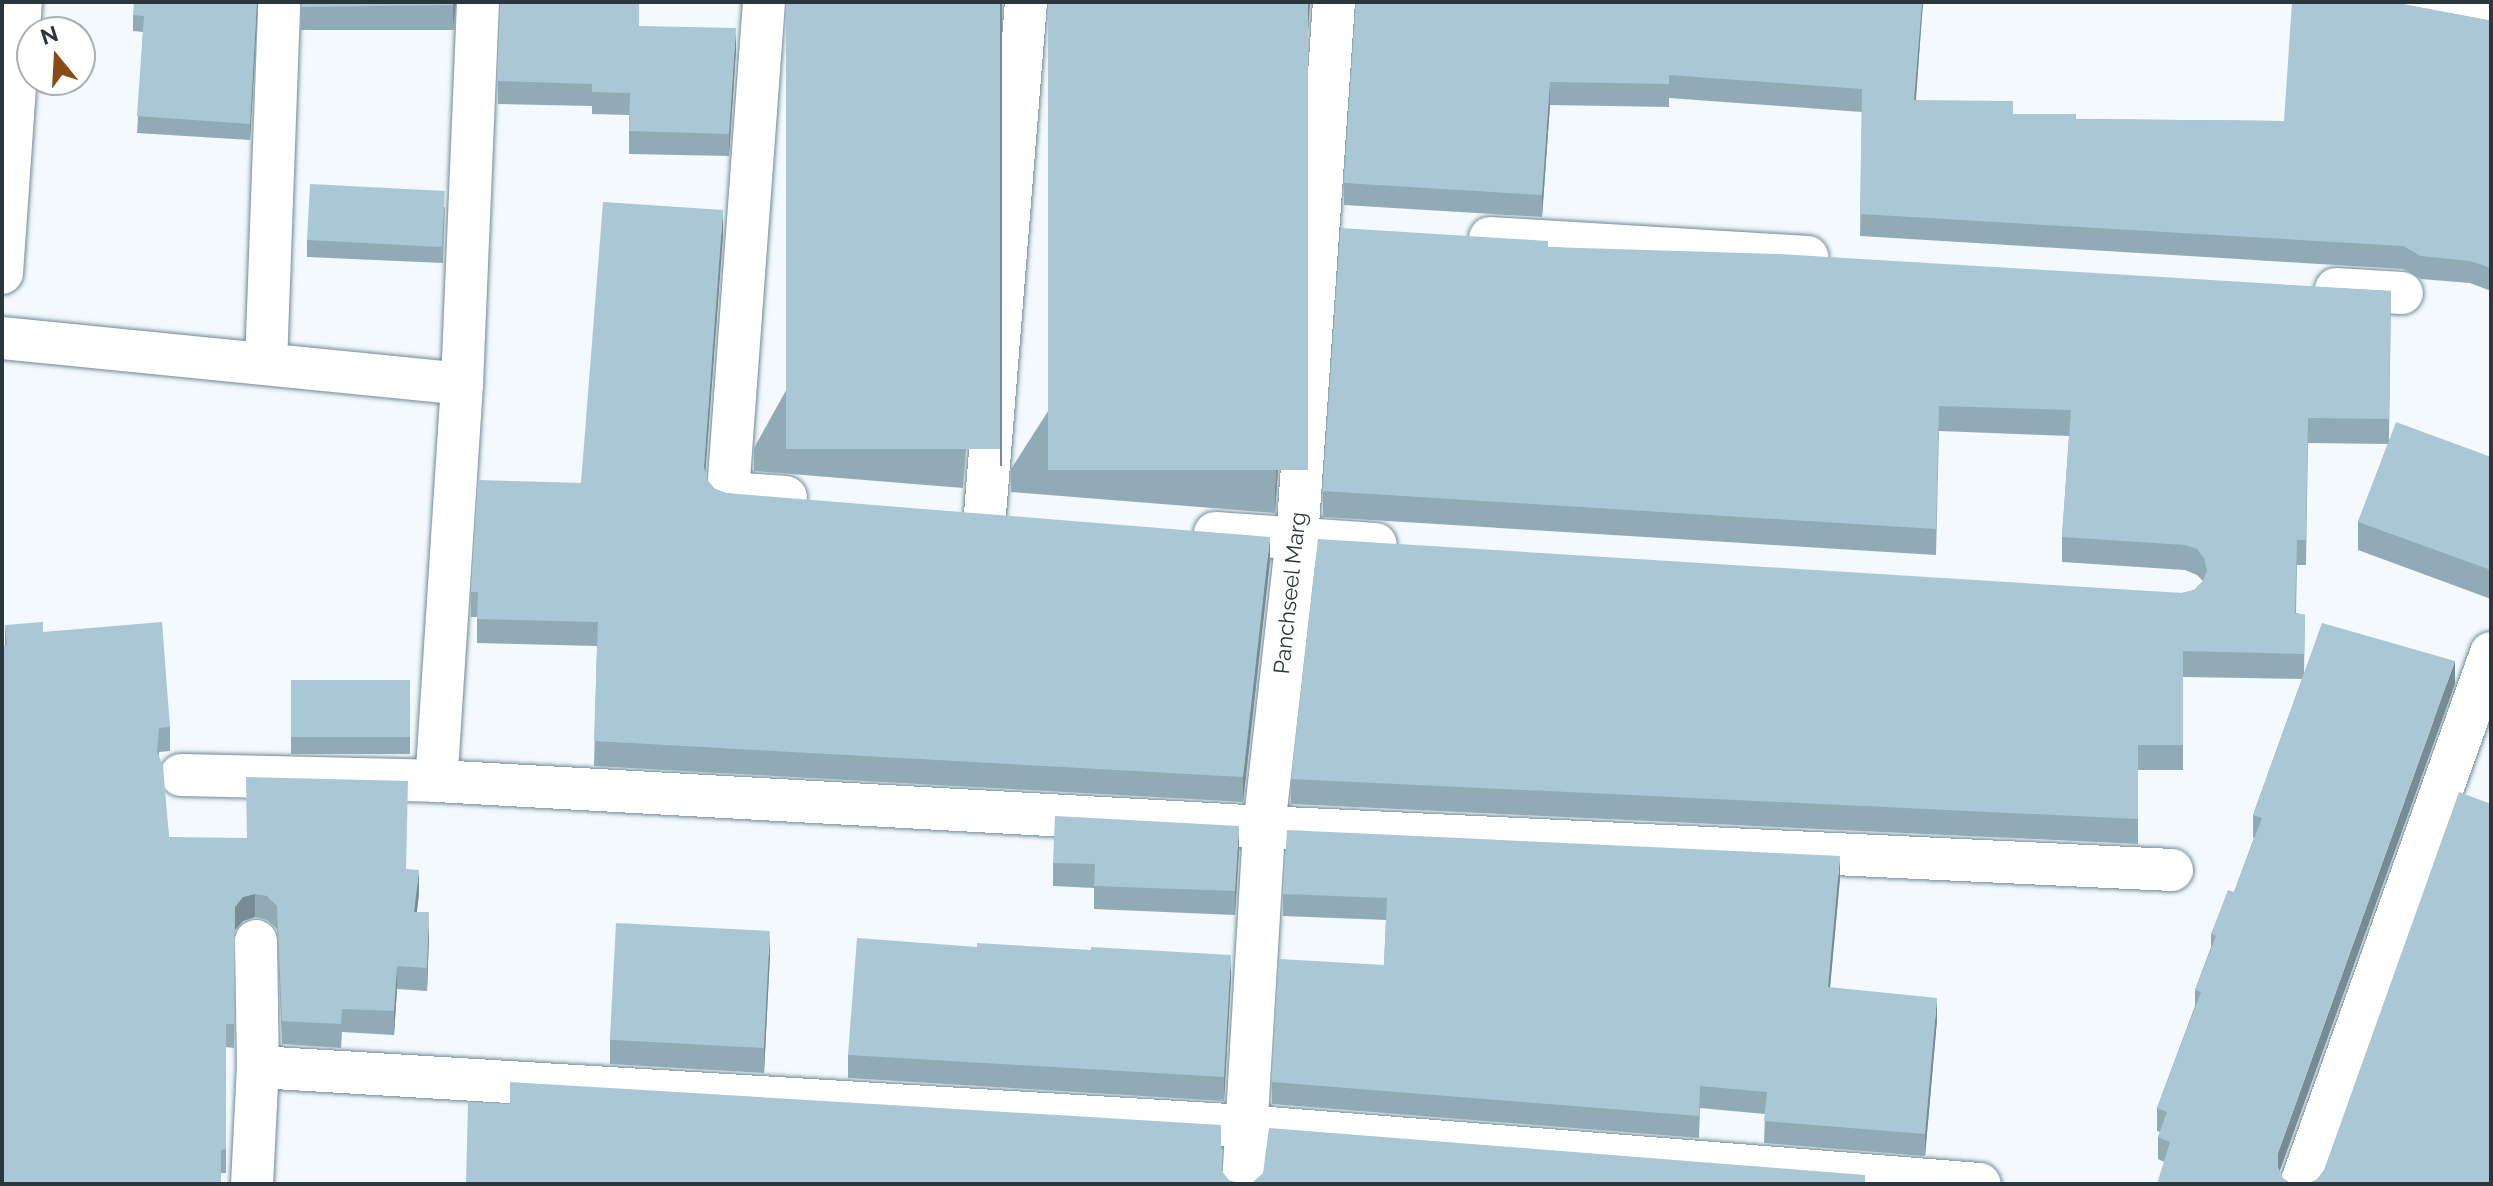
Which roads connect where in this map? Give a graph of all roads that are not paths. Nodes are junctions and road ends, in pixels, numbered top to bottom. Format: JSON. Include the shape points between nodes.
{"nodes":[{"id":1,"x":21,"y":2,"type":"edge"},
{"id":2,"x":279,"y":2,"type":"edge"},
{"id":3,"x":478,"y":2,"type":"edge"},
{"id":4,"x":764,"y":2,"type":"edge"},
{"id":5,"x":1026,"y":2,"type":"edge"},
{"id":6,"x":1334,"y":2,"type":"edge"},
{"id":7,"x":2399,"y":2,"type":"edge"},
{"id":8,"x":2491,"y":19,"type":"edge"},
{"id":9,"x":1448,"y":235,"type":"edge"},
{"id":10,"x":1845,"y":259,"type":"edge"},
{"id":11,"x":2,"y":273,"type":"edge"},
{"id":12,"x":2290,"y":286,"type":"edge"},
{"id":13,"x":2402,"y":293,"type":"dead end"},
{"id":14,"x":2,"y":338,"type":"edge"},
{"id":15,"x":266,"y":364,"type":"junction"},
{"id":16,"x":462,"y":384,"type":"junction"},
{"id":17,"x":819,"y":500,"type":"edge"},
{"id":18,"x":940,"y":510,"type":"edge"},
{"id":19,"x":1172,"y":529,"type":"edge"},
{"id":20,"x":1297,"y":539,"type":"junction"},
{"id":21,"x":1408,"y":546,"type":"edge"},
{"id":22,"x":2491,"y":653,"type":"edge"},
{"id":23,"x":181,"y":775,"type":"dead end"},
{"id":24,"x":436,"y":781,"type":"junction"},
{"id":25,"x":1264,"y":827,"type":"junction"},
{"id":26,"x":2172,"y":870,"type":"dead end"},
{"id":27,"x":256,"y":941,"type":"dead end"},
{"id":28,"x":258,"y":1067,"type":"junction"},
{"id":29,"x":1244,"y":1126,"type":"junction"},
{"id":30,"x":252,"y":1184,"type":"edge"},
{"id":31,"x":1243,"y":1184,"type":"edge"},
{"id":32,"x":1980,"y":1184,"type":"edge"},
{"id":33,"x":2301,"y":1184,"type":"edge"}],
"edges":[{"from":1,"to":11,"type":"street"},
{"from":2,"to":15,"type":"street"},
{"from":3,"to":16,"type":"street"},
{"from":4,"to":17,"type":"street","via":[[728,493]]},
{"from":5,"to":18,"type":"street","via":[[1001,515]]},
{"from":6,"to":20,"type":"street","name":"Panchseel Marg","via":[[1337,229]]},
{"from":7,"to":8,"type":"street"},
{"from":9,"to":10,"type":"street"},
{"from":12,"to":13,"type":"street"},
{"from":14,"to":15,"type":"street"},
{"from":15,"to":16,"type":"street"},
{"from":16,"to":24,"type":"street"},
{"from":19,"to":20,"type":"street"},
{"from":20,"to":21,"type":"street"},
{"from":20,"to":25,"type":"street","name":"Panchseel Marg"},
{"from":22,"to":33,"type":"street"},
{"from":23,"to":24,"type":"street"},
{"from":24,"to":25,"type":"street"},
{"from":25,"to":26,"type":"street"},
{"from":25,"to":29,"type":"street","name":"Panchseel Marg"},
{"from":27,"to":28,"type":"street"},
{"from":28,"to":29,"type":"street"},
{"from":28,"to":30,"type":"street"},
{"from":29,"to":31,"type":"street","name":"Panchseel Marg"},
{"from":29,"to":32,"type":"street"}]}
